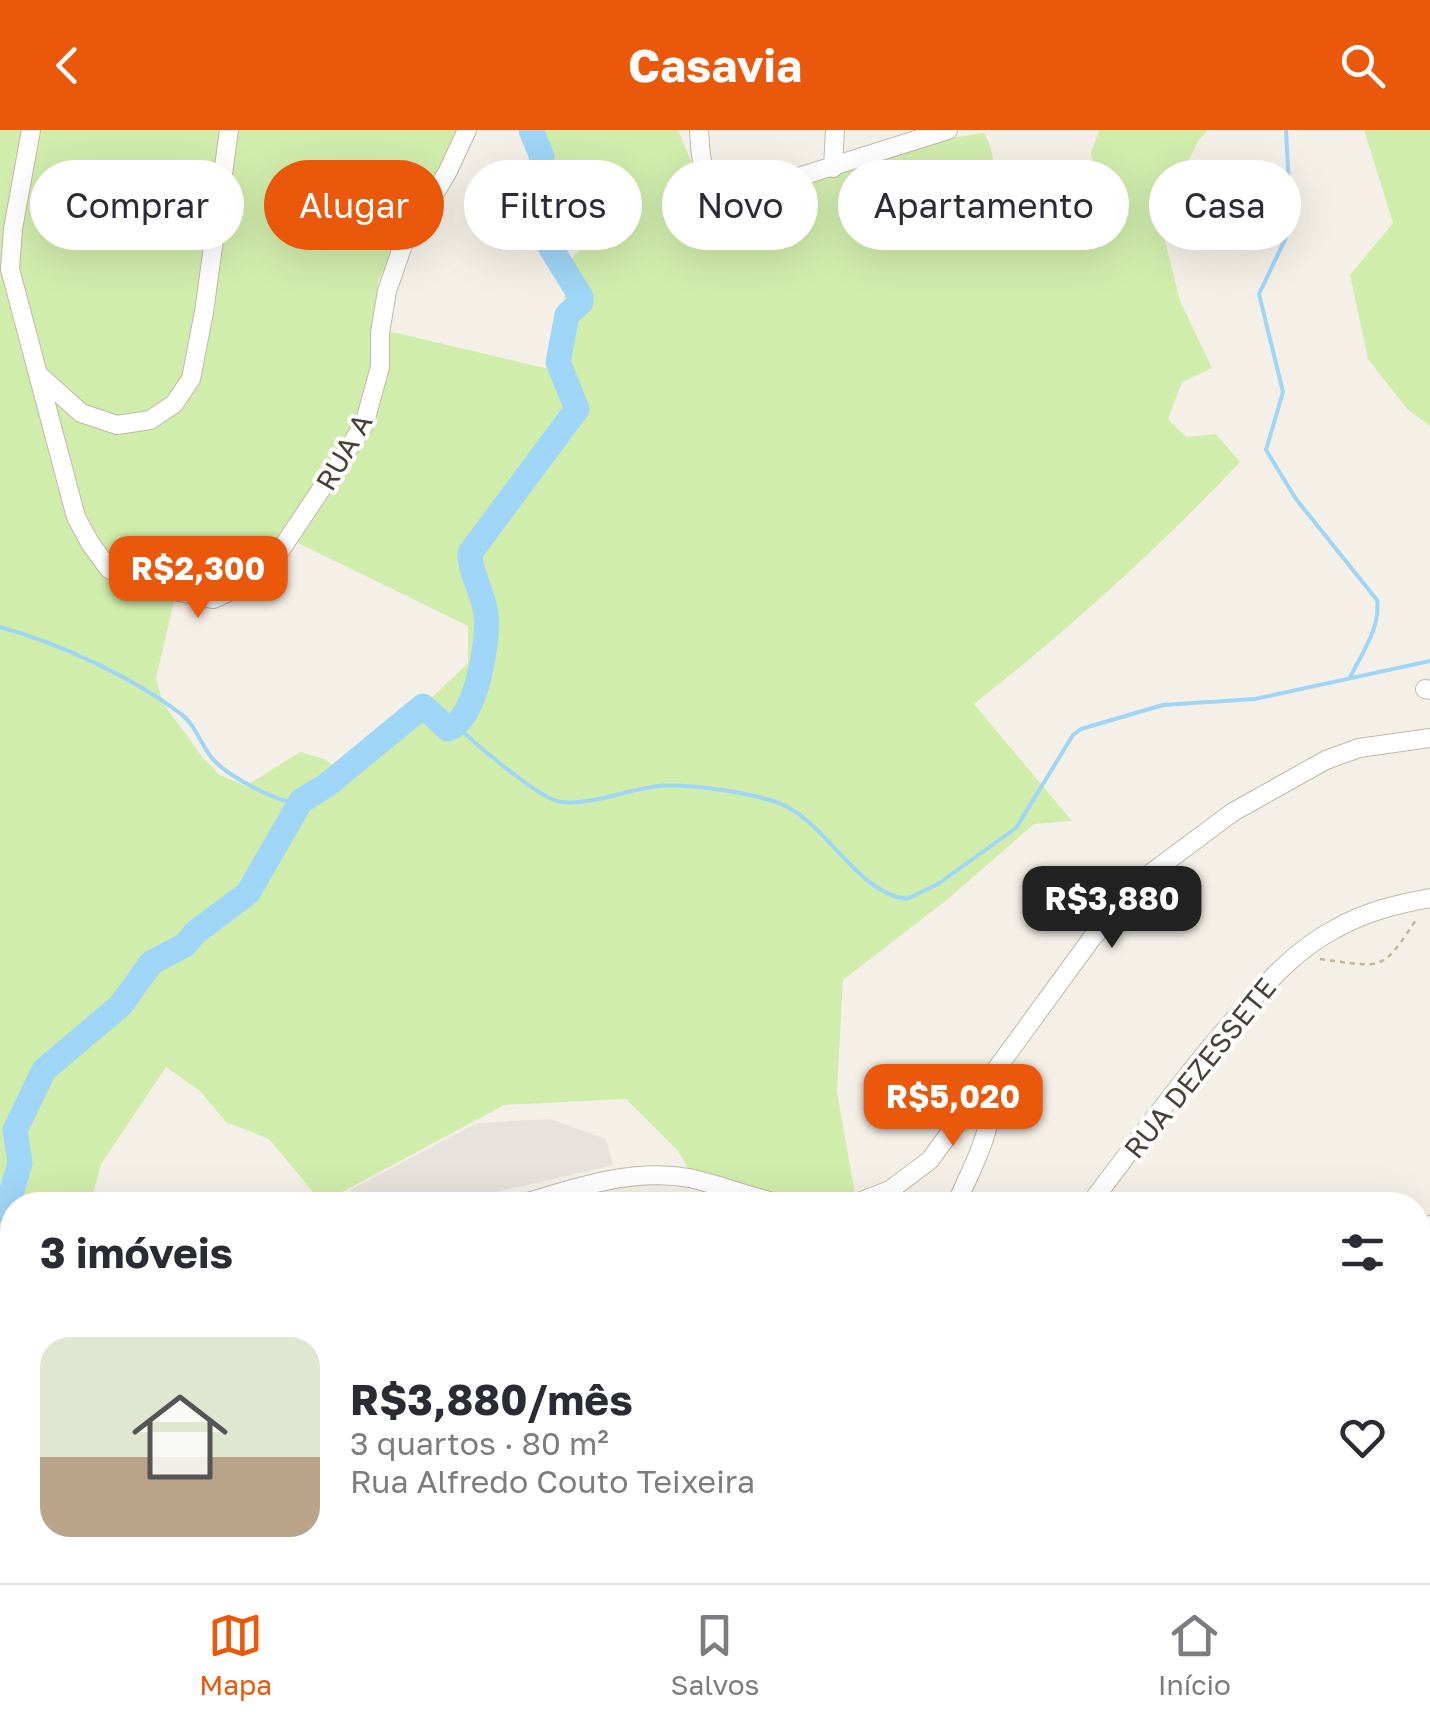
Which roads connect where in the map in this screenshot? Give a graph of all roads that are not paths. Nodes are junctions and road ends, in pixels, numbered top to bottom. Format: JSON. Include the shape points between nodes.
{"nodes":[{"id":1,"x":31,"y":130,"type":"edge"},
{"id":2,"x":229,"y":130,"type":"edge"},
{"id":3,"x":467,"y":130,"type":"edge"},
{"id":4,"x":700,"y":130,"type":"edge"},
{"id":5,"x":835,"y":130,"type":"edge"},
{"id":6,"x":948,"y":130,"type":"edge"},
{"id":7,"x":833,"y":168,"type":"junction"},
{"id":8,"x":5,"y":264,"type":"edge"},
{"id":9,"x":36,"y":372,"type":"junction"},
{"id":10,"x":1430,"y":738,"type":"edge"},
{"id":11,"x":1426,"y":904,"type":"edge"},
{"id":12,"x":983,"y":1089,"type":"junction"},
{"id":13,"x":582,"y":1185,"type":"junction"},
{"id":14,"x":560,"y":1192,"type":"edge"},
{"id":15,"x":578,"y":1192,"type":"edge"},
{"id":16,"x":740,"y":1192,"type":"edge"},
{"id":17,"x":885,"y":1192,"type":"edge"},
{"id":18,"x":961,"y":1192,"type":"edge"},
{"id":19,"x":1100,"y":1192,"type":"edge"}],
"edges":[{"from":1,"to":8,"type":"street","name":"RUA A"},
{"from":2,"to":9,"type":"street","via":[[191,379],[174,404],[150,420],[117,425],[81,414]]},
{"from":3,"to":9,"type":"street","name":"RUA A","via":[[387,291],[380,367],[364,426],[276,557],[249,583],[213,599],[142,584],[109,569],[76,517]]},
{"from":4,"to":7,"type":"street","via":[[706,184],[719,197]]},
{"from":5,"to":7,"type":"street"},
{"from":6,"to":7,"type":"street"},
{"from":8,"to":9,"type":"street","name":"RUA A"},
{"from":10,"to":12,"type":"street","via":[[1395,740],[1326,760],[1172,854],[1113,911]]},
{"from":11,"to":19,"type":"street","name":"RUA DEZESSETE","via":[[1365,914],[1294,956],[1200,1058]]},
{"from":12,"to":17,"type":"street","via":[[930,1160]]},
{"from":12,"to":18,"type":"street","via":[[990,1098],[990,1123]]},
{"from":13,"to":14,"type":"street"},
{"from":13,"to":15,"type":"street"},
{"from":13,"to":16,"type":"street","via":[[660,1175]]}]}
